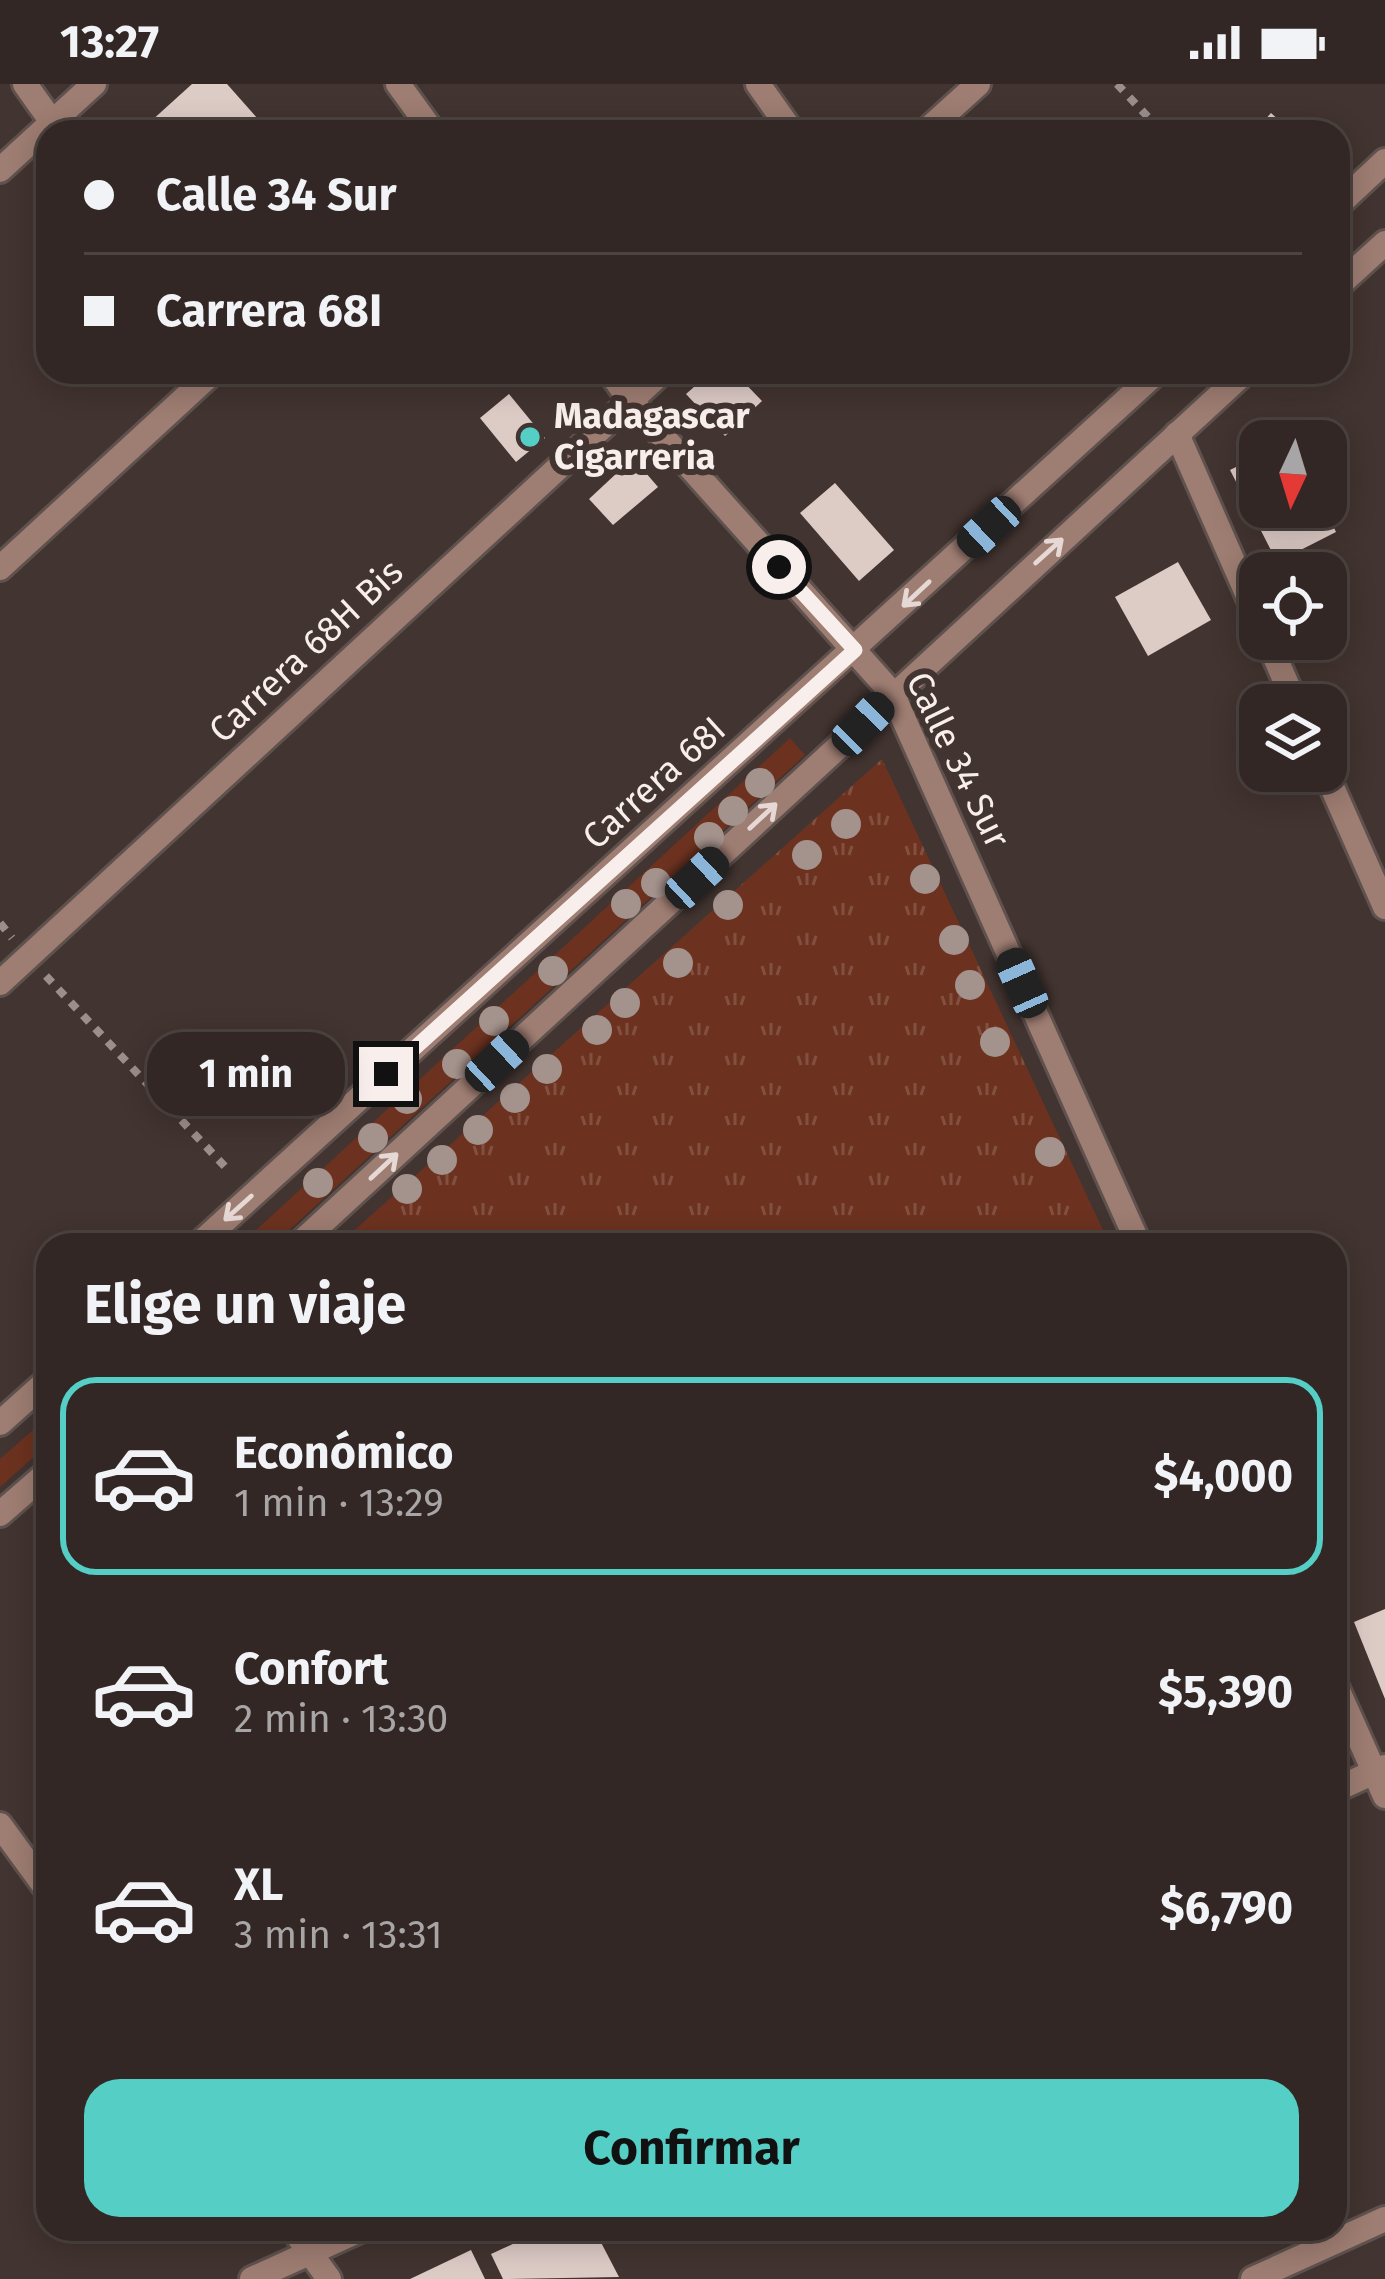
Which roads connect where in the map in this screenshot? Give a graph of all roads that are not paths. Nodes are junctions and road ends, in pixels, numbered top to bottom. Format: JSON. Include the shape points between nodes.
{"nodes":[{"id":1,"x":26,"y":84,"type":"edge"},
{"id":2,"x":94,"y":84,"type":"edge"},
{"id":3,"x":398,"y":84,"type":"edge"},
{"id":4,"x":758,"y":84,"type":"edge"},
{"id":5,"x":978,"y":84,"type":"edge"},
{"id":6,"x":51,"y":120,"type":"edge"},
{"id":7,"x":54,"y":120,"type":"edge"},
{"id":8,"x":424,"y":120,"type":"edge"},
{"id":9,"x":784,"y":120,"type":"edge"},
{"id":10,"x":939,"y":120,"type":"edge"},
{"id":11,"x":36,"y":137,"type":"edge"},
{"id":12,"x":1385,"y":161,"type":"edge"},
{"id":13,"x":0,"y":170,"type":"edge"},
{"id":14,"x":1350,"y":194,"type":"edge"},
{"id":15,"x":1385,"y":243,"type":"edge"},
{"id":16,"x":1350,"y":275,"type":"edge"},
{"id":17,"x":199,"y":384,"type":"edge"},
{"id":18,"x":619,"y":384,"type":"edge"},
{"id":19,"x":649,"y":384,"type":"edge"},
{"id":20,"x":1144,"y":384,"type":"edge"},
{"id":21,"x":1231,"y":384,"type":"edge"},
{"id":22,"x":631,"y":400,"type":"junction"},
{"id":23,"x":1177,"y":434,"type":"junction"},
{"id":24,"x":0,"y":568,"type":"edge"},
{"id":25,"x":1239,"y":575,"type":"edge"},
{"id":26,"x":855,"y":650,"type":"junction"},
{"id":27,"x":892,"y":693,"type":"junction"},
{"id":28,"x":1334,"y":792,"type":"edge"},
{"id":29,"x":1385,"y":907,"type":"edge"},
{"id":30,"x":0,"y":983,"type":"edge"},
{"id":31,"x":210,"y":1233,"type":"edge"},
{"id":32,"x":311,"y":1233,"type":"edge"},
{"id":33,"x":1134,"y":1233,"type":"edge"},
{"id":34,"x":36,"y":1391,"type":"edge"},
{"id":35,"x":0,"y":1423,"type":"edge"},
{"id":36,"x":36,"y":1482,"type":"edge"},
{"id":37,"x":0,"y":1514,"type":"edge"},
{"id":38,"x":1347,"y":1708,"type":"edge"},
{"id":39,"x":1382,"y":1778,"type":"edge"},
{"id":40,"x":1347,"y":1787,"type":"edge"},
{"id":41,"x":0,"y":1825,"type":"edge"},
{"id":42,"x":36,"y":1874,"type":"edge"},
{"id":43,"x":1385,"y":2218,"type":"edge"},
{"id":44,"x":1347,"y":2236,"type":"edge"},
{"id":45,"x":302,"y":2241,"type":"edge"},
{"id":46,"x":335,"y":2241,"type":"edge"},
{"id":47,"x":1335,"y":2241,"type":"edge"},
{"id":48,"x":310,"y":2252,"type":"junction"},
{"id":49,"x":252,"y":2279,"type":"edge"},
{"id":50,"x":329,"y":2279,"type":"edge"},
{"id":51,"x":1253,"y":2279,"type":"edge"}],
"edges":[{"from":1,"to":6,"type":"street"},
{"from":2,"to":7,"type":"street"},
{"from":3,"to":8,"type":"street"},
{"from":4,"to":9,"type":"street"},
{"from":5,"to":10,"type":"street"},
{"from":11,"to":13,"type":"street"},
{"from":12,"to":14,"type":"street"},
{"from":15,"to":16,"type":"street"},
{"from":17,"to":24,"type":"street"},
{"from":18,"to":22,"type":"street","name":"Calle 34 Sur"},
{"from":19,"to":22,"type":"street","name":"Carrera 68H Bis"},
{"from":20,"to":26,"type":"street","name":"Carrera 68I","one_way":true},
{"from":21,"to":23,"type":"street"},
{"from":22,"to":26,"type":"street","name":"Calle 34 Sur"},
{"from":22,"to":30,"type":"street","name":"Carrera 68H Bis"},
{"from":23,"to":25,"type":"street"},
{"from":27,"to":23,"type":"street","one_way":true},
{"from":26,"to":27,"type":"street","name":"Calle 34 Sur"},
{"from":26,"to":31,"type":"street","name":"Carrera 68I","one_way":true},
{"from":32,"to":27,"type":"street","one_way":true},
{"from":27,"to":33,"type":"street","name":"Calle 34 Sur"},
{"from":28,"to":29,"type":"street"},
{"from":34,"to":35,"type":"street"},
{"from":36,"to":37,"type":"street"},
{"from":38,"to":39,"type":"street"},
{"from":39,"to":40,"type":"street"},
{"from":41,"to":42,"type":"street"},
{"from":43,"to":44,"type":"street"},
{"from":45,"to":48,"type":"street"},
{"from":46,"to":48,"type":"street"},
{"from":47,"to":51,"type":"street"},
{"from":48,"to":49,"type":"street"},
{"from":48,"to":50,"type":"street"}]}
